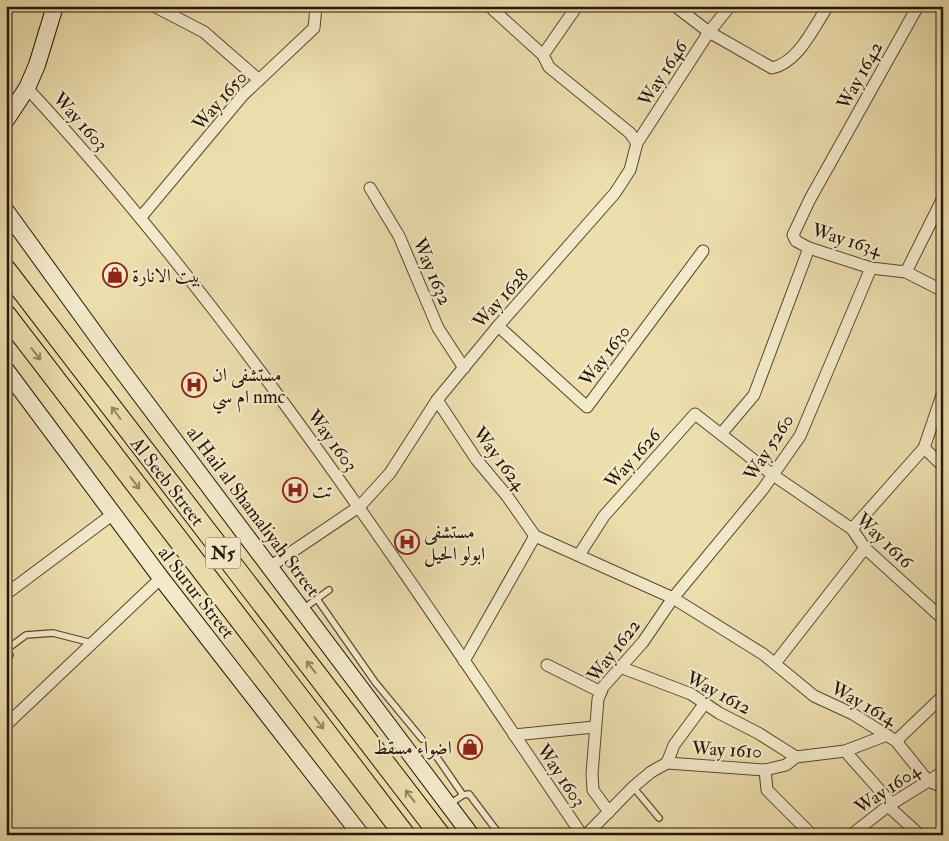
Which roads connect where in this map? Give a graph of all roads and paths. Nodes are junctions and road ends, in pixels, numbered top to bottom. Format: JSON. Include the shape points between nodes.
{"nodes":[{"id":1,"x":55,"y":6,"type":"edge"},
{"id":2,"x":154,"y":6,"type":"edge"},
{"id":3,"x":316,"y":6,"type":"edge"},
{"id":4,"x":489,"y":6,"type":"edge"},
{"id":5,"x":577,"y":6,"type":"edge"},
{"id":6,"x":675,"y":6,"type":"edge"},
{"id":7,"x":730,"y":6,"type":"edge"},
{"id":8,"x":828,"y":6,"type":"edge"},
{"id":9,"x":918,"y":6,"type":"edge"},
{"id":10,"x":709,"y":32,"type":"junction"},
{"id":11,"x":544,"y":55,"type":"junction"},
{"id":12,"x":259,"y":80,"type":"junction"},
{"id":13,"x":27,"y":88,"type":"junction"},
{"id":14,"x":11,"y":109,"type":"edge"},
{"id":15,"x":6,"y":120,"type":"edge"},
{"id":16,"x":637,"y":143,"type":"junction"},
{"id":17,"x":831,"y":162,"type":"joint"},
{"id":18,"x":370,"y":188,"type":"dead end"},
{"id":19,"x":943,"y":198,"type":"edge"},
{"id":20,"x":6,"y":203,"type":"edge"},
{"id":21,"x":6,"y":211,"type":"edge"},
{"id":22,"x":141,"y":217,"type":"junction"},
{"id":23,"x":22,"y":234,"type":"junction"},
{"id":24,"x":809,"y":248,"type":"junction"},
{"id":25,"x":703,"y":251,"type":"dead end"},
{"id":26,"x":871,"y":268,"type":"junction"},
{"id":27,"x":6,"y":270,"type":"edge"},
{"id":28,"x":906,"y":272,"type":"junction"},
{"id":29,"x":943,"y":291,"type":"edge"},
{"id":30,"x":6,"y":316,"type":"edge"},
{"id":31,"x":498,"y":326,"type":"junction"},
{"id":32,"x":464,"y":368,"type":"junction"},
{"id":33,"x":6,"y":370,"type":"edge"},
{"id":34,"x":943,"y":392,"type":"edge"},
{"id":35,"x":437,"y":400,"type":"junction"},
{"id":36,"x":721,"y":434,"type":"junction"},
{"id":37,"x":924,"y":448,"type":"junction"},
{"id":38,"x":943,"y":466,"type":"edge"},
{"id":39,"x":773,"y":475,"type":"junction"},
{"id":40,"x":360,"y":506,"type":"junction"},
{"id":41,"x":113,"y":514,"type":"junction"},
{"id":42,"x":852,"y":530,"type":"junction"},
{"id":43,"x":534,"y":536,"type":"junction"},
{"id":44,"x":864,"y":548,"type":"junction"},
{"id":45,"x":579,"y":556,"type":"junction"},
{"id":46,"x":270,"y":566,"type":"junction"},
{"id":47,"x":161,"y":578,"type":"junction"},
{"id":48,"x":329,"y":590,"type":"dead end"},
{"id":49,"x":6,"y":594,"type":"edge"},
{"id":50,"x":673,"y":598,"type":"junction"},
{"id":51,"x":317,"y":599,"type":"junction"},
{"id":52,"x":303,"y":609,"type":"junction"},
{"id":53,"x":943,"y":619,"type":"edge"},
{"id":54,"x":92,"y":643,"type":"junction"},
{"id":55,"x":6,"y":648,"type":"edge"},
{"id":56,"x":464,"y":661,"type":"junction"},
{"id":57,"x":6,"y":662,"type":"edge"},
{"id":58,"x":776,"y":662,"type":"junction"},
{"id":59,"x":547,"y":665,"type":"dead end"},
{"id":60,"x":620,"y":667,"type":"junction"},
{"id":61,"x":369,"y":685,"type":"junction"},
{"id":62,"x":600,"y":692,"type":"junction"},
{"id":63,"x":943,"y":696,"type":"edge"},
{"id":64,"x":705,"y":703,"type":"junction"},
{"id":65,"x":6,"y":725,"type":"edge"},
{"id":66,"x":594,"y":727,"type":"junction"},
{"id":67,"x":514,"y":735,"type":"junction"},
{"id":68,"x":892,"y":738,"type":"junction"},
{"id":69,"x":422,"y":739,"type":"dead end"},
{"id":70,"x":845,"y":751,"type":"junction"},
{"id":71,"x":434,"y":753,"type":"dead end"},
{"id":72,"x":796,"y":757,"type":"junction"},
{"id":73,"x":667,"y":763,"type":"junction"},
{"id":74,"x":765,"y":770,"type":"junction"},
{"id":75,"x":943,"y":772,"type":"edge"},
{"id":76,"x":928,"y":781,"type":"junction"},
{"id":77,"x":633,"y":787,"type":"junction"},
{"id":78,"x":943,"y":787,"type":"edge"},
{"id":79,"x":456,"y":800,"type":"junction"},
{"id":80,"x":890,"y":805,"type":"junction"},
{"id":81,"x":609,"y":812,"type":"junction"},
{"id":82,"x":659,"y":818,"type":"dead end"},
{"id":83,"x":361,"y":835,"type":"edge"},
{"id":84,"x":405,"y":835,"type":"edge"},
{"id":85,"x":440,"y":835,"type":"edge"},
{"id":86,"x":470,"y":835,"type":"edge"},
{"id":87,"x":500,"y":835,"type":"edge"},
{"id":88,"x":584,"y":835,"type":"edge"},
{"id":89,"x":812,"y":835,"type":"edge"},
{"id":90,"x":851,"y":835,"type":"edge"},
{"id":91,"x":920,"y":835,"type":"edge"}],
"edges":[{"from":1,"to":13,"type":"street"},
{"from":2,"to":12,"type":"street","via":[[204,32]]},
{"from":3,"to":12,"type":"street","name":"Way 1650","via":[[314,28]]},
{"from":4,"to":11,"type":"street"},
{"from":5,"to":11,"type":"street"},
{"from":6,"to":10,"type":"street","name":"Way 1646"},
{"from":7,"to":10,"type":"street"},
{"from":8,"to":10,"type":"street","via":[[794,57],[784,66],[772,68]]},
{"from":9,"to":17,"type":"street","name":"Way 1642"},
{"from":10,"to":16,"type":"street","name":"Way 1646"},
{"from":11,"to":16,"type":"street","via":[[549,67],[630,133]]},
{"from":12,"to":22,"type":"street","name":"Way 1650","via":[[242,95]]},
{"from":13,"to":14,"type":"street"},
{"from":13,"to":22,"type":"street","name":"Way 1603"},
{"from":14,"to":15,"type":"street"},
{"from":16,"to":31,"type":"street","name":"Way 1628","via":[[630,170],[616,193]]},
{"from":17,"to":24,"type":"street","name":"Way 1634","via":[[793,235],[796,241]]},
{"from":18,"to":32,"type":"street","name":"Way 1632","via":[[399,236],[438,328]]},
{"from":19,"to":28,"type":"street"},
{"from":20,"to":23,"type":"street"},
{"from":21,"to":23,"type":"street","name":"al Hail al Shamaliyah Street"},
{"from":22,"to":40,"type":"street","name":"Way 1603"},
{"from":23,"to":46,"type":"street","name":"al Hail al Shamaliyah Street"},
{"from":24,"to":26,"type":"street","name":"Way 1634"},
{"from":24,"to":36,"type":"street","via":[[754,395]]},
{"from":25,"to":31,"type":"street","name":"Way 1630","via":[[587,407]]},
{"from":26,"to":28,"type":"street","name":"Way 1634"},
{"from":26,"to":39,"type":"street","name":"Way 5260","via":[[800,436]]},
{"from":85,"to":27,"type":"highway","name":"Al Seeb Street","number":"N5","one_way":true},
{"from":28,"to":29,"type":"street","name":"Way 1634"},
{"from":30,"to":84,"type":"highway","name":"Al Seeb Street","number":"N5","one_way":true},
{"from":31,"to":32,"type":"street","name":"Way 1628"},
{"from":32,"to":35,"type":"street","name":"Way 1628"},
{"from":33,"to":41,"type":"street","name":"al Surur Street"},
{"from":34,"to":37,"type":"street"},
{"from":35,"to":40,"type":"street","name":"Way 1628","via":[[390,473]]},
{"from":35,"to":43,"type":"street","name":"Way 1624","via":[[476,459]]},
{"from":36,"to":39,"type":"street","name":"Way 1626"},
{"from":36,"to":45,"type":"street","name":"Way 1626","via":[[695,414],[604,516]]},
{"from":37,"to":38,"type":"street"},
{"from":37,"to":42,"type":"street"},
{"from":39,"to":42,"type":"street","name":"Way 1616"},
{"from":39,"to":50,"type":"street","name":"Way 5260"},
{"from":40,"to":46,"type":"street","name":"Way 1628"},
{"from":40,"to":56,"type":"street","name":"Way 1603"},
{"from":41,"to":47,"type":"street","name":"al Surur Street"},
{"from":41,"to":49,"type":"street"},
{"from":42,"to":44,"type":"street","name":"Way 1616"},
{"from":43,"to":45,"type":"street"},
{"from":43,"to":56,"type":"street"},
{"from":44,"to":53,"type":"street","name":"Way 1616"},
{"from":44,"to":58,"type":"street"},
{"from":45,"to":50,"type":"street"},
{"from":46,"to":52,"type":"street","name":"al Hail al Shamaliyah Street"},
{"from":47,"to":54,"type":"street"},
{"from":47,"to":83,"type":"street","name":"al Surur Street"},
{"from":48,"to":51,"type":"lane"},
{"from":50,"to":58,"type":"street","name":"Way 1614"},
{"from":50,"to":60,"type":"street","name":"Way 1622","via":[[643,642]]},
{"from":51,"to":52,"type":"lane"},
{"from":51,"to":61,"type":"lane"},
{"from":52,"to":61,"type":"street","name":"al Hail al Shamaliyah Street"},
{"from":54,"to":55,"type":"lane","via":[[53,633],[26,635]]},
{"from":54,"to":65,"type":"street"},
{"from":55,"to":57,"type":"lane","via":[[10,655]]},
{"from":56,"to":67,"type":"street","name":"Way 1603"},
{"from":58,"to":68,"type":"street","name":"Way 1614","via":[[814,696],[853,714]]},
{"from":59,"to":62,"type":"street"},
{"from":60,"to":62,"type":"street","name":"Way 1622"},
{"from":60,"to":64,"type":"street","name":"Way 1612","via":[[691,694]]},
{"from":61,"to":69,"type":"lane"},
{"from":61,"to":79,"type":"street","name":"al Hail al Shamaliyah Street"},
{"from":62,"to":66,"type":"street","name":"Way 1622"},
{"from":63,"to":68,"type":"street"},
{"from":64,"to":72,"type":"street","name":"Way 1612"},
{"from":64,"to":73,"type":"street","via":[[674,745]]},
{"from":66,"to":67,"type":"street"},
{"from":66,"to":81,"type":"street","name":"Way 1622","via":[[593,790]]},
{"from":67,"to":88,"type":"street","name":"Way 1603"},
{"from":68,"to":70,"type":"street","name":"Way 1610"},
{"from":68,"to":76,"type":"street","name":"Way 1614"},
{"from":70,"to":72,"type":"street","name":"Way 1610"},
{"from":70,"to":80,"type":"street"},
{"from":71,"to":79,"type":"lane"},
{"from":72,"to":74,"type":"street","name":"Way 1610","via":[[786,764]]},
{"from":73,"to":74,"type":"street","name":"Way 1610"},
{"from":73,"to":77,"type":"street","name":"Way 1610"},
{"from":74,"to":89,"type":"street","via":[[767,790]]},
{"from":75,"to":76,"type":"street","name":"Way 1604"},
{"from":76,"to":78,"type":"street"},
{"from":76,"to":80,"type":"street","name":"Way 1604"},
{"from":77,"to":81,"type":"street","name":"Way 1610"},
{"from":77,"to":82,"type":"lane"},
{"from":79,"to":86,"type":"street","name":"al Hail al Shamaliyah Street"},
{"from":79,"to":87,"type":"lane","via":[[469,794]]},
{"from":80,"to":90,"type":"street","name":"Way 1604"},
{"from":80,"to":91,"type":"street"},
{"from":81,"to":88,"type":"street","name":"Way 1610"}]}
